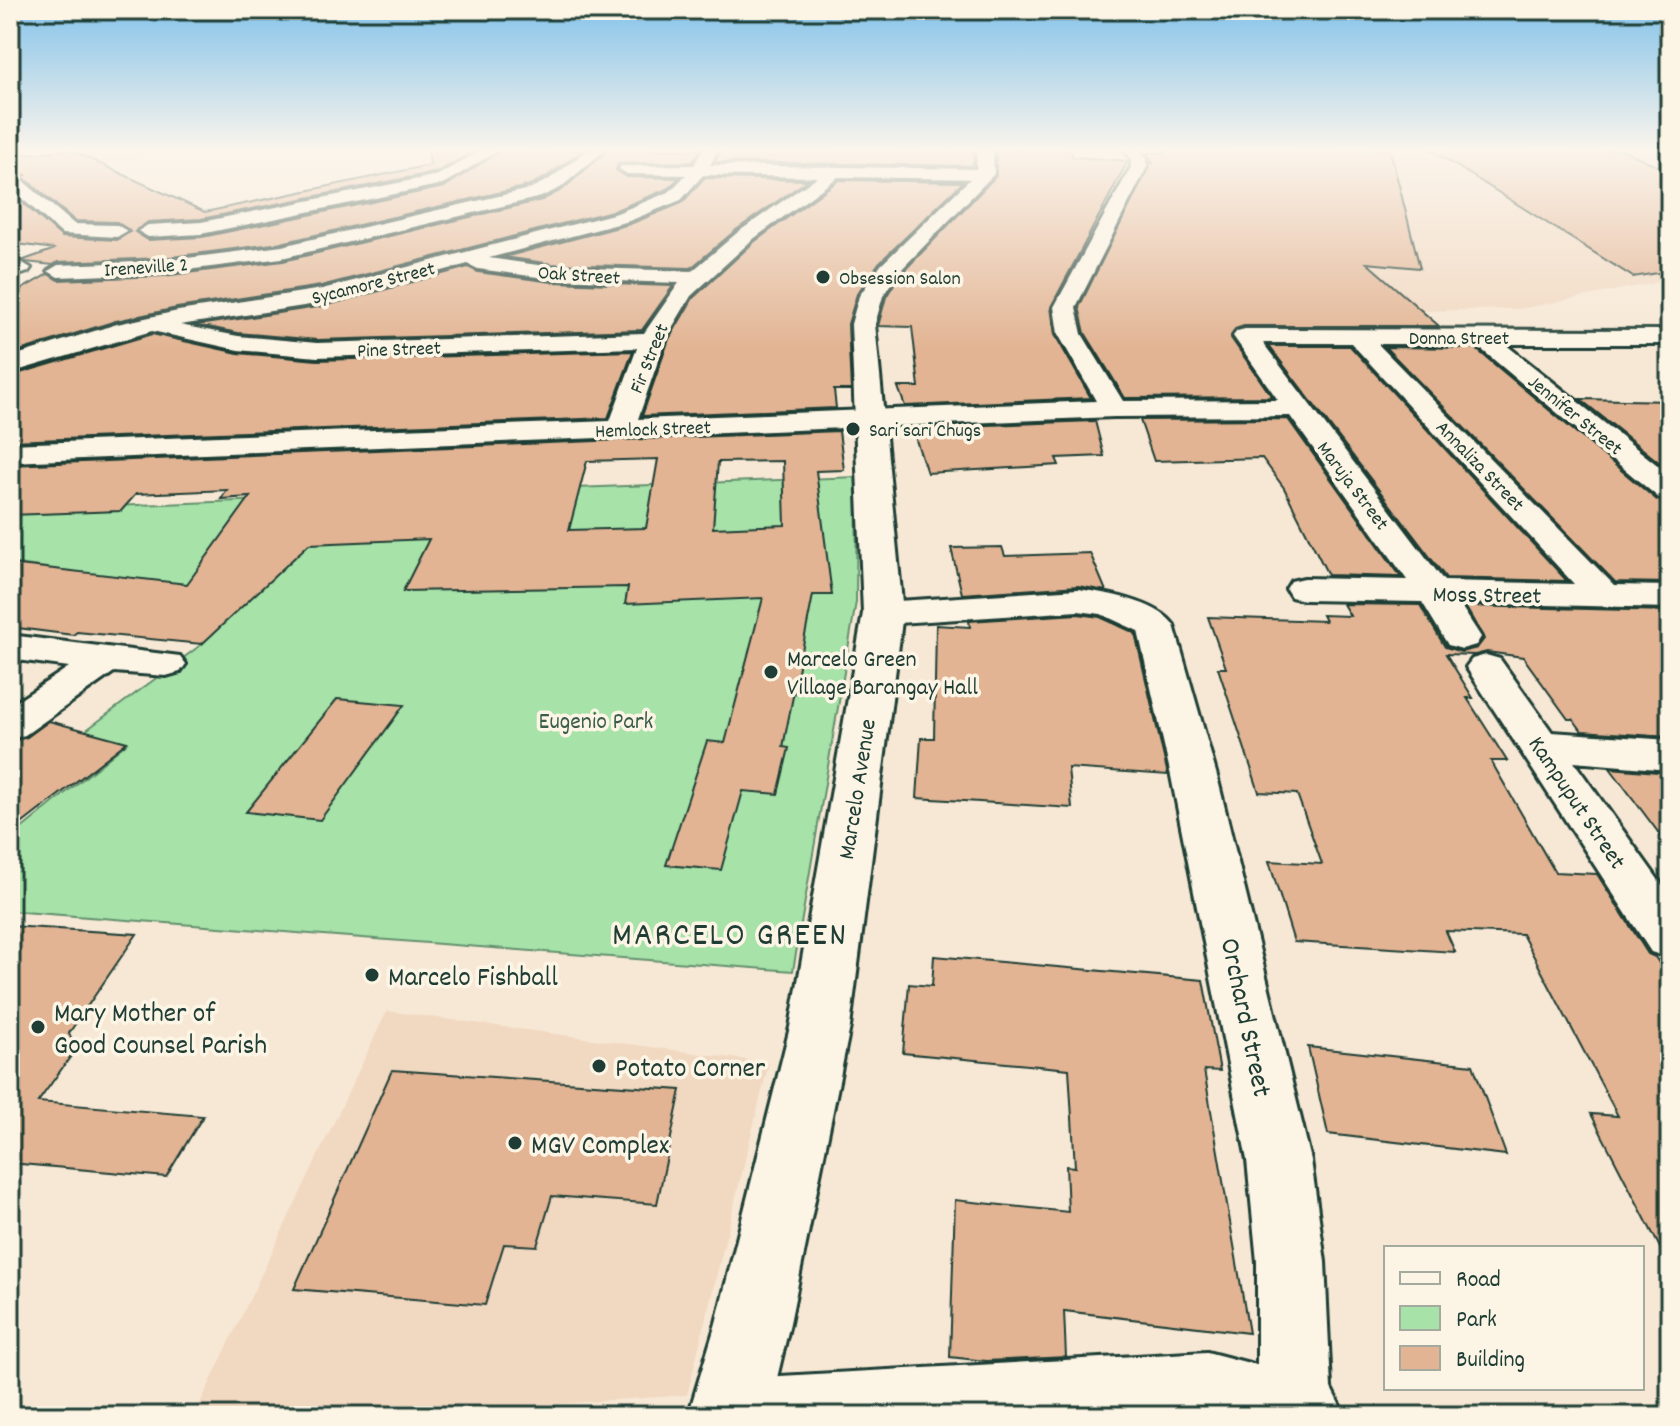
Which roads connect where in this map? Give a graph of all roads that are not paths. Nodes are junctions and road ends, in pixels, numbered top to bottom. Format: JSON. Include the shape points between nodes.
{"nodes":[{"id":1,"x":53,"y":217,"type":"edge"},
{"id":2,"x":258,"y":217,"type":"edge"},
{"id":3,"x":437,"y":217,"type":"edge"},
{"id":4,"x":617,"y":217,"type":"edge"},
{"id":5,"x":775,"y":217,"type":"edge"},
{"id":6,"x":937,"y":217,"type":"edge"},
{"id":7,"x":1113,"y":217,"type":"edge"},
{"id":8,"x":201,"y":228,"type":"junction"},
{"id":9,"x":117,"y":231,"type":"dead end"},
{"id":10,"x":148,"y":231,"type":"dead end"},
{"id":11,"x":462,"y":260,"type":"junction"},
{"id":12,"x":163,"y":267,"type":"junction"},
{"id":13,"x":58,"y":271,"type":"dead end"},
{"id":14,"x":696,"y":277,"type":"junction"},
{"id":15,"x":148,"y":323,"type":"junction"},
{"id":16,"x":1247,"y":335,"type":"joint"},
{"id":17,"x":1357,"y":336,"type":"junction"},
{"id":18,"x":1482,"y":337,"type":"junction"},
{"id":19,"x":1670,"y":337,"type":"edge"},
{"id":20,"x":652,"y":340,"type":"junction"},
{"id":21,"x":10,"y":365,"type":"edge"},
{"id":22,"x":1296,"y":408,"type":"junction"},
{"id":23,"x":1114,"y":409,"type":"junction"},
{"id":24,"x":870,"y":419,"type":"junction"},
{"id":25,"x":621,"y":429,"type":"junction"},
{"id":26,"x":10,"y":453,"type":"edge"},
{"id":27,"x":1670,"y":491,"type":"edge"},
{"id":28,"x":1304,"y":589,"type":"dead end"},
{"id":29,"x":1435,"y":594,"type":"junction"},
{"id":30,"x":1604,"y":595,"type":"junction"},
{"id":31,"x":1670,"y":597,"type":"edge"},
{"id":32,"x":883,"y":613,"type":"junction"},
{"id":33,"x":10,"y":647,"type":"edge"},
{"id":34,"x":1474,"y":652,"type":"joint"},
{"id":35,"x":106,"y":660,"type":"junction"},
{"id":36,"x":166,"y":664,"type":"dead end"},
{"id":37,"x":10,"y":725,"type":"edge"},
{"id":38,"x":1538,"y":745,"type":"junction"},
{"id":39,"x":1670,"y":755,"type":"edge"},
{"id":40,"x":1670,"y":937,"type":"edge"},
{"id":41,"x":1299,"y":1414,"type":"edge"},
{"id":42,"x":728,"y":1416,"type":"edge"},
{"id":43,"x":745,"y":1416,"type":"edge"}],
"edges":[{"from":1,"to":9,"type":"street","via":[[69,230]]},
{"from":2,"to":8,"type":"street"},
{"from":3,"to":12,"type":"street","name":"Ireneville 2","via":[[282,252]]},
{"from":4,"to":11,"type":"street","name":"Sycamore Street"},
{"from":5,"to":14,"type":"street","name":"Fir Street"},
{"from":6,"to":24,"type":"street","name":"Marcelo Avenue","via":[[871,296],[863,324]]},
{"from":7,"to":23,"type":"street","via":[[1065,307],[1070,334]]},
{"from":8,"to":10,"type":"street"},
{"from":8,"to":12,"type":"street"},
{"from":11,"to":14,"type":"street","name":"Oak Street","via":[[552,273]]},
{"from":11,"to":15,"type":"street","name":"Sycamore Street","via":[[323,296]]},
{"from":12,"to":13,"type":"street","name":"Ireneville 2"},
{"from":14,"to":20,"type":"street","name":"Fir Street"},
{"from":15,"to":20,"type":"street","name":"Pine Street","via":[[212,341],[317,350]]},
{"from":15,"to":21,"type":"street","name":"Sycamore Street"},
{"from":16,"to":17,"type":"street","name":"Donna Street"},
{"from":16,"to":22,"type":"street","name":"Maruja Street"},
{"from":17,"to":18,"type":"street","name":"Donna Street"},
{"from":17,"to":30,"type":"street","name":"Annaliza Street"},
{"from":18,"to":19,"type":"street","name":"Donna Street"},
{"from":18,"to":27,"type":"street","name":"Jennifer Street"},
{"from":20,"to":25,"type":"street","name":"Fir Street"},
{"from":22,"to":23,"type":"street","name":"Hemlock Street"},
{"from":22,"to":29,"type":"street","name":"Maruja Street"},
{"from":23,"to":24,"type":"street","name":"Hemlock Street"},
{"from":24,"to":25,"type":"street","name":"Hemlock Street"},
{"from":24,"to":32,"type":"street","name":"Marcelo Avenue"},
{"from":25,"to":26,"type":"street","name":"Hemlock Street"},
{"from":28,"to":29,"type":"street","name":"Moss Street"},
{"from":29,"to":30,"type":"street","name":"Moss Street"},
{"from":29,"to":34,"type":"street","name":"Maruja Street"},
{"from":30,"to":31,"type":"street","name":"Moss Street"},
{"from":32,"to":41,"type":"street","name":"Orchard Street","via":[[1078,600],[1109,604],[1155,625],[1279,1160]]},
{"from":32,"to":42,"type":"street","name":"Marcelo Avenue","via":[[820,1027]]},
{"from":33,"to":35,"type":"street"},
{"from":34,"to":38,"type":"street","name":"Kampuput Street"},
{"from":35,"to":36,"type":"street"},
{"from":35,"to":37,"type":"street"},
{"from":38,"to":39,"type":"street"},
{"from":38,"to":40,"type":"street","name":"Kampuput Street"},
{"from":41,"to":43,"type":"street","via":[[1207,1389]]}]}
